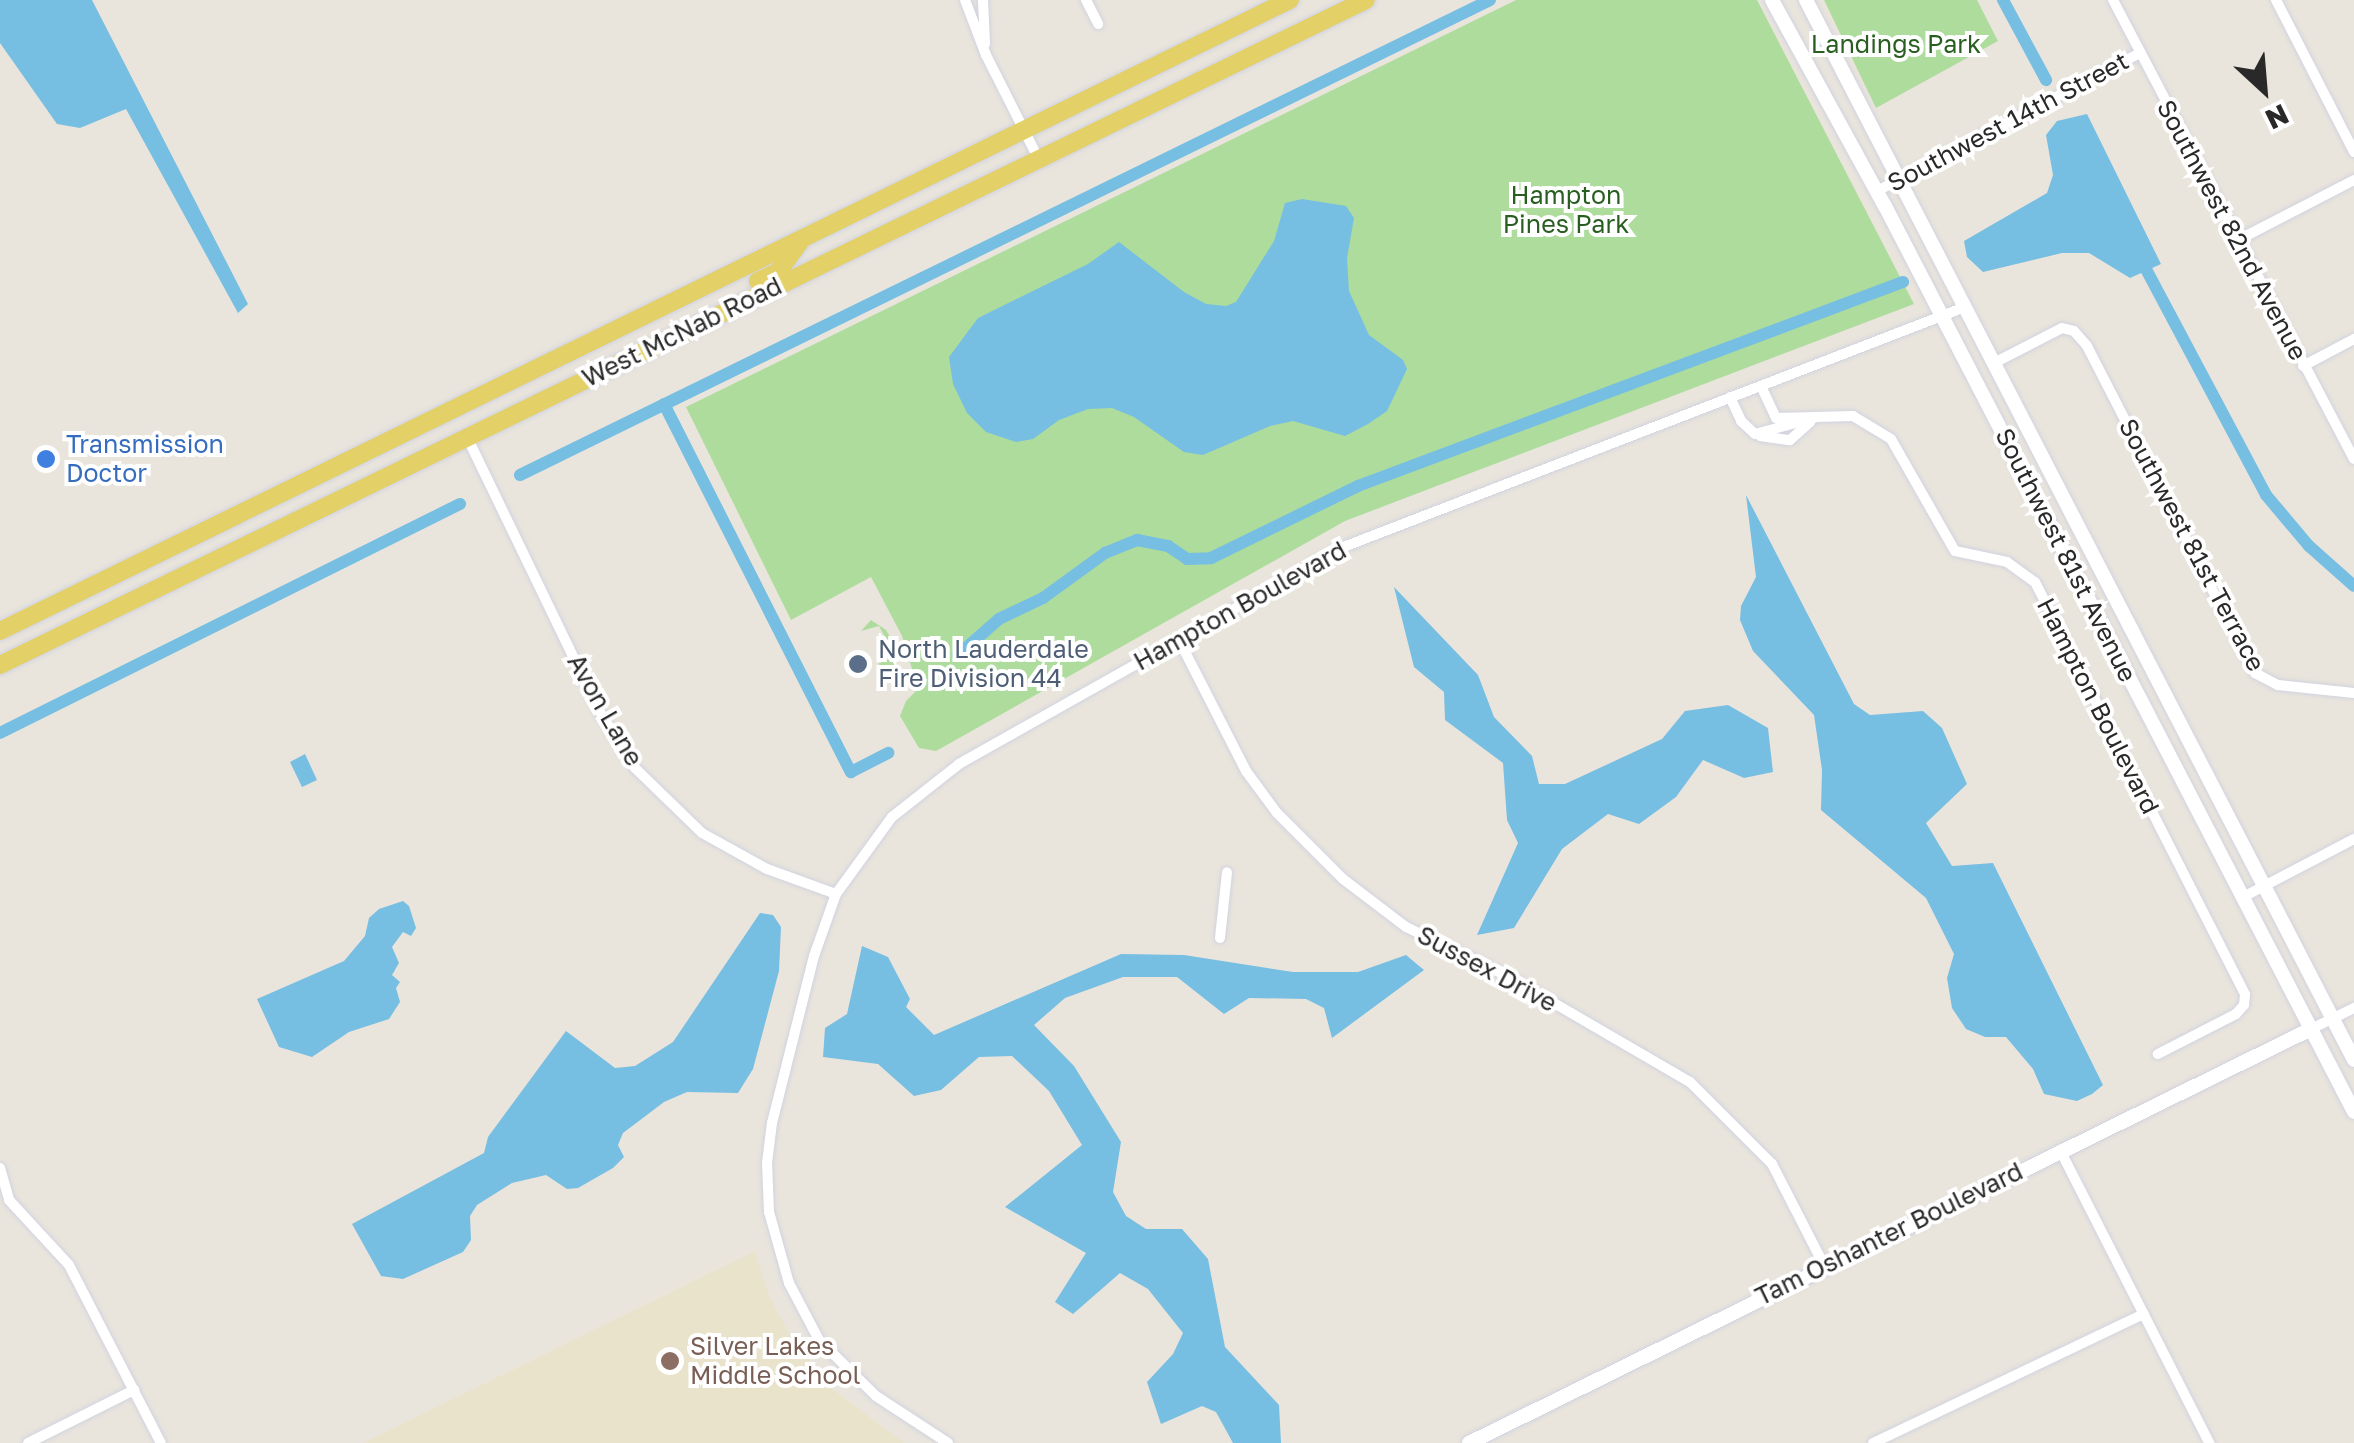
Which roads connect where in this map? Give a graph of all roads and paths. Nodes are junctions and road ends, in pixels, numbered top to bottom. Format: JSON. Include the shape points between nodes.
{"nodes":[{"id":1,"x":970,"y":0,"type":"edge"},
{"id":2,"x":983,"y":0,"type":"edge"},
{"id":3,"x":1086,"y":0,"type":"edge"},
{"id":4,"x":1290,"y":0,"type":"edge"},
{"id":5,"x":1366,"y":0,"type":"edge"},
{"id":6,"x":1772,"y":0,"type":"edge"},
{"id":7,"x":1806,"y":0,"type":"edge"},
{"id":8,"x":2113,"y":0,"type":"edge"},
{"id":9,"x":2276,"y":0,"type":"edge"},
{"id":10,"x":1098,"y":24,"type":"dead end"},
{"id":11,"x":2140,"y":53,"type":"junction"},
{"id":12,"x":986,"y":55,"type":"junction"},
{"id":13,"x":1024,"y":130,"type":"junction"},
{"id":14,"x":2354,"y":152,"type":"edge"},
{"id":15,"x":1039,"y":160,"type":"junction"},
{"id":16,"x":1898,"y":179,"type":"junction"},
{"id":17,"x":2354,"y":180,"type":"edge"},
{"id":18,"x":1877,"y":190,"type":"junction"},
{"id":19,"x":2238,"y":240,"type":"junction"},
{"id":20,"x":798,"y":242,"type":"junction"},
{"id":21,"x":1965,"y":308,"type":"junction"},
{"id":22,"x":1943,"y":317,"type":"junction"},
{"id":23,"x":685,"y":330,"type":"junction"},
{"id":24,"x":2354,"y":340,"type":"edge"},
{"id":25,"x":1994,"y":363,"type":"junction"},
{"id":26,"x":2303,"y":366,"type":"junction"},
{"id":27,"x":1760,"y":386,"type":"junction"},
{"id":28,"x":1730,"y":397,"type":"junction"},
{"id":29,"x":1815,"y":418,"type":"junction"},
{"id":30,"x":467,"y":437,"type":"junction"},
{"id":31,"x":2354,"y":459,"type":"edge"},
{"id":32,"x":0,"y":631,"type":"edge"},
{"id":33,"x":1179,"y":640,"type":"junction"},
{"id":34,"x":0,"y":665,"type":"edge"},
{"id":35,"x":2354,"y":693,"type":"edge"},
{"id":36,"x":2354,"y":839,"type":"edge"},
{"id":37,"x":1227,"y":872,"type":"dead end"},
{"id":38,"x":2264,"y":886,"type":"junction"},
{"id":39,"x":836,"y":894,"type":"junction"},
{"id":40,"x":2242,"y":897,"type":"junction"},
{"id":41,"x":1220,"y":938,"type":"dead end"},
{"id":42,"x":2354,"y":1008,"type":"edge"},
{"id":43,"x":2332,"y":1019,"type":"junction"},
{"id":44,"x":2311,"y":1029,"type":"junction"},
{"id":45,"x":2158,"y":1054,"type":"dead end"},
{"id":46,"x":2354,"y":1060,"type":"edge"},
{"id":47,"x":2354,"y":1112,"type":"edge"},
{"id":48,"x":2060,"y":1150,"type":"junction"},
{"id":49,"x":0,"y":1168,"type":"edge"},
{"id":50,"x":1824,"y":1265,"type":"junction"},
{"id":51,"x":2144,"y":1314,"type":"junction"},
{"id":52,"x":134,"y":1390,"type":"junction"},
{"id":53,"x":28,"y":1443,"type":"edge"},
{"id":54,"x":161,"y":1443,"type":"edge"},
{"id":55,"x":948,"y":1443,"type":"edge"},
{"id":56,"x":1468,"y":1443,"type":"edge"},
{"id":57,"x":1873,"y":1443,"type":"edge"},
{"id":58,"x":2208,"y":1443,"type":"edge"}],
"edges":[{"from":1,"to":12,"type":"street"},
{"from":2,"to":12,"type":"street"},
{"from":3,"to":10,"type":"street"},
{"from":4,"to":13,"type":"main road","name":"West McNab Road"},
{"from":5,"to":15,"type":"main road","name":"West McNab Road"},
{"from":6,"to":18,"type":"street","name":"Southwest 81st Avenue"},
{"from":7,"to":16,"type":"street","name":"Southwest 81st Avenue"},
{"from":8,"to":11,"type":"street","name":"Southwest 82nd Avenue"},
{"from":9,"to":14,"type":"street"},
{"from":11,"to":16,"type":"street","name":"Southwest 14th Street"},
{"from":11,"to":19,"type":"street","name":"Southwest 82nd Avenue"},
{"from":12,"to":13,"type":"street"},
{"from":13,"to":15,"type":"street"},
{"from":13,"to":20,"type":"main road","name":"West McNab Road"},
{"from":15,"to":23,"type":"main road","name":"West McNab Road"},
{"from":16,"to":18,"type":"street","name":"Southwest 14th Street"},
{"from":16,"to":21,"type":"street","name":"Southwest 81st Avenue"},
{"from":17,"to":19,"type":"street"},
{"from":18,"to":22,"type":"street","name":"Southwest 81st Avenue"},
{"from":19,"to":26,"type":"street","name":"Southwest 82nd Avenue"},
{"from":20,"to":23,"type":"main road","via":[[778,272],[700,310]]},
{"from":20,"to":32,"type":"main road","name":"West McNab Road"},
{"from":21,"to":22,"type":"street","name":"Hampton Boulevard"},
{"from":21,"to":25,"type":"street","name":"Southwest 81st Avenue"},
{"from":22,"to":27,"type":"street","name":"Hampton Boulevard"},
{"from":22,"to":40,"type":"street","name":"Southwest 81st Avenue"},
{"from":23,"to":30,"type":"main road","name":"West McNab Road"},
{"from":24,"to":26,"type":"street"},
{"from":25,"to":35,"type":"street","name":"Southwest 81st Terrace","via":[[2062,328],[2074,331],[2255,674],[2278,685]]},
{"from":25,"to":38,"type":"street","name":"Southwest 81st Avenue"},
{"from":26,"to":31,"type":"street","name":"Southwest 82nd Avenue"},
{"from":27,"to":28,"type":"street","name":"Hampton Boulevard"},
{"from":27,"to":29,"type":"street","name":"Hampton Boulevard","via":[[1776,418]]},
{"from":28,"to":29,"type":"street","via":[[1741,421],[1773,441],[1790,440]]},
{"from":28,"to":33,"type":"street","name":"Hampton Boulevard","via":[[1346,546]]},
{"from":29,"to":45,"type":"street","name":"Hampton Boulevard","via":[[1853,416],[1890,439],[1955,552],[2007,562],[2035,582],[2245,995],[2236,1014]]},
{"from":30,"to":34,"type":"main road","name":"West McNab Road"},
{"from":30,"to":39,"type":"street","name":"Avon Lane","via":[[600,712],[636,768],[702,833],[767,869]]},
{"from":33,"to":39,"type":"street","name":"Hampton Boulevard","via":[[920,790],[871,842]]},
{"from":33,"to":50,"type":"street","name":"Sussex Drive","via":[[1246,771],[1343,880],[1406,926],[1512,978],[1690,1082],[1772,1164]]},
{"from":36,"to":38,"type":"street"},
{"from":37,"to":41,"type":"street"},
{"from":38,"to":40,"type":"street"},
{"from":38,"to":43,"type":"street","name":"Southwest 81st Avenue"},
{"from":39,"to":55,"type":"street","name":"Hampton Boulevard","via":[[772,1123],[772,1224],[789,1283],[830,1354],[876,1396]]},
{"from":40,"to":44,"type":"street","name":"Southwest 81st Avenue"},
{"from":42,"to":43,"type":"street"},
{"from":43,"to":44,"type":"street"},
{"from":43,"to":46,"type":"street","name":"Southwest 81st Avenue"},
{"from":44,"to":47,"type":"street","name":"Southwest 81st Avenue"},
{"from":44,"to":48,"type":"street","name":"Tam Oshanter Boulevard"},
{"from":48,"to":50,"type":"street","name":"Tam Oshanter Boulevard"},
{"from":48,"to":51,"type":"street"},
{"from":49,"to":52,"type":"street","via":[[9,1200],[69,1265]]},
{"from":50,"to":56,"type":"street","name":"Tam Oshanter Boulevard"},
{"from":51,"to":57,"type":"street"},
{"from":51,"to":58,"type":"street"},
{"from":52,"to":53,"type":"street"},
{"from":52,"to":54,"type":"street"}]}
